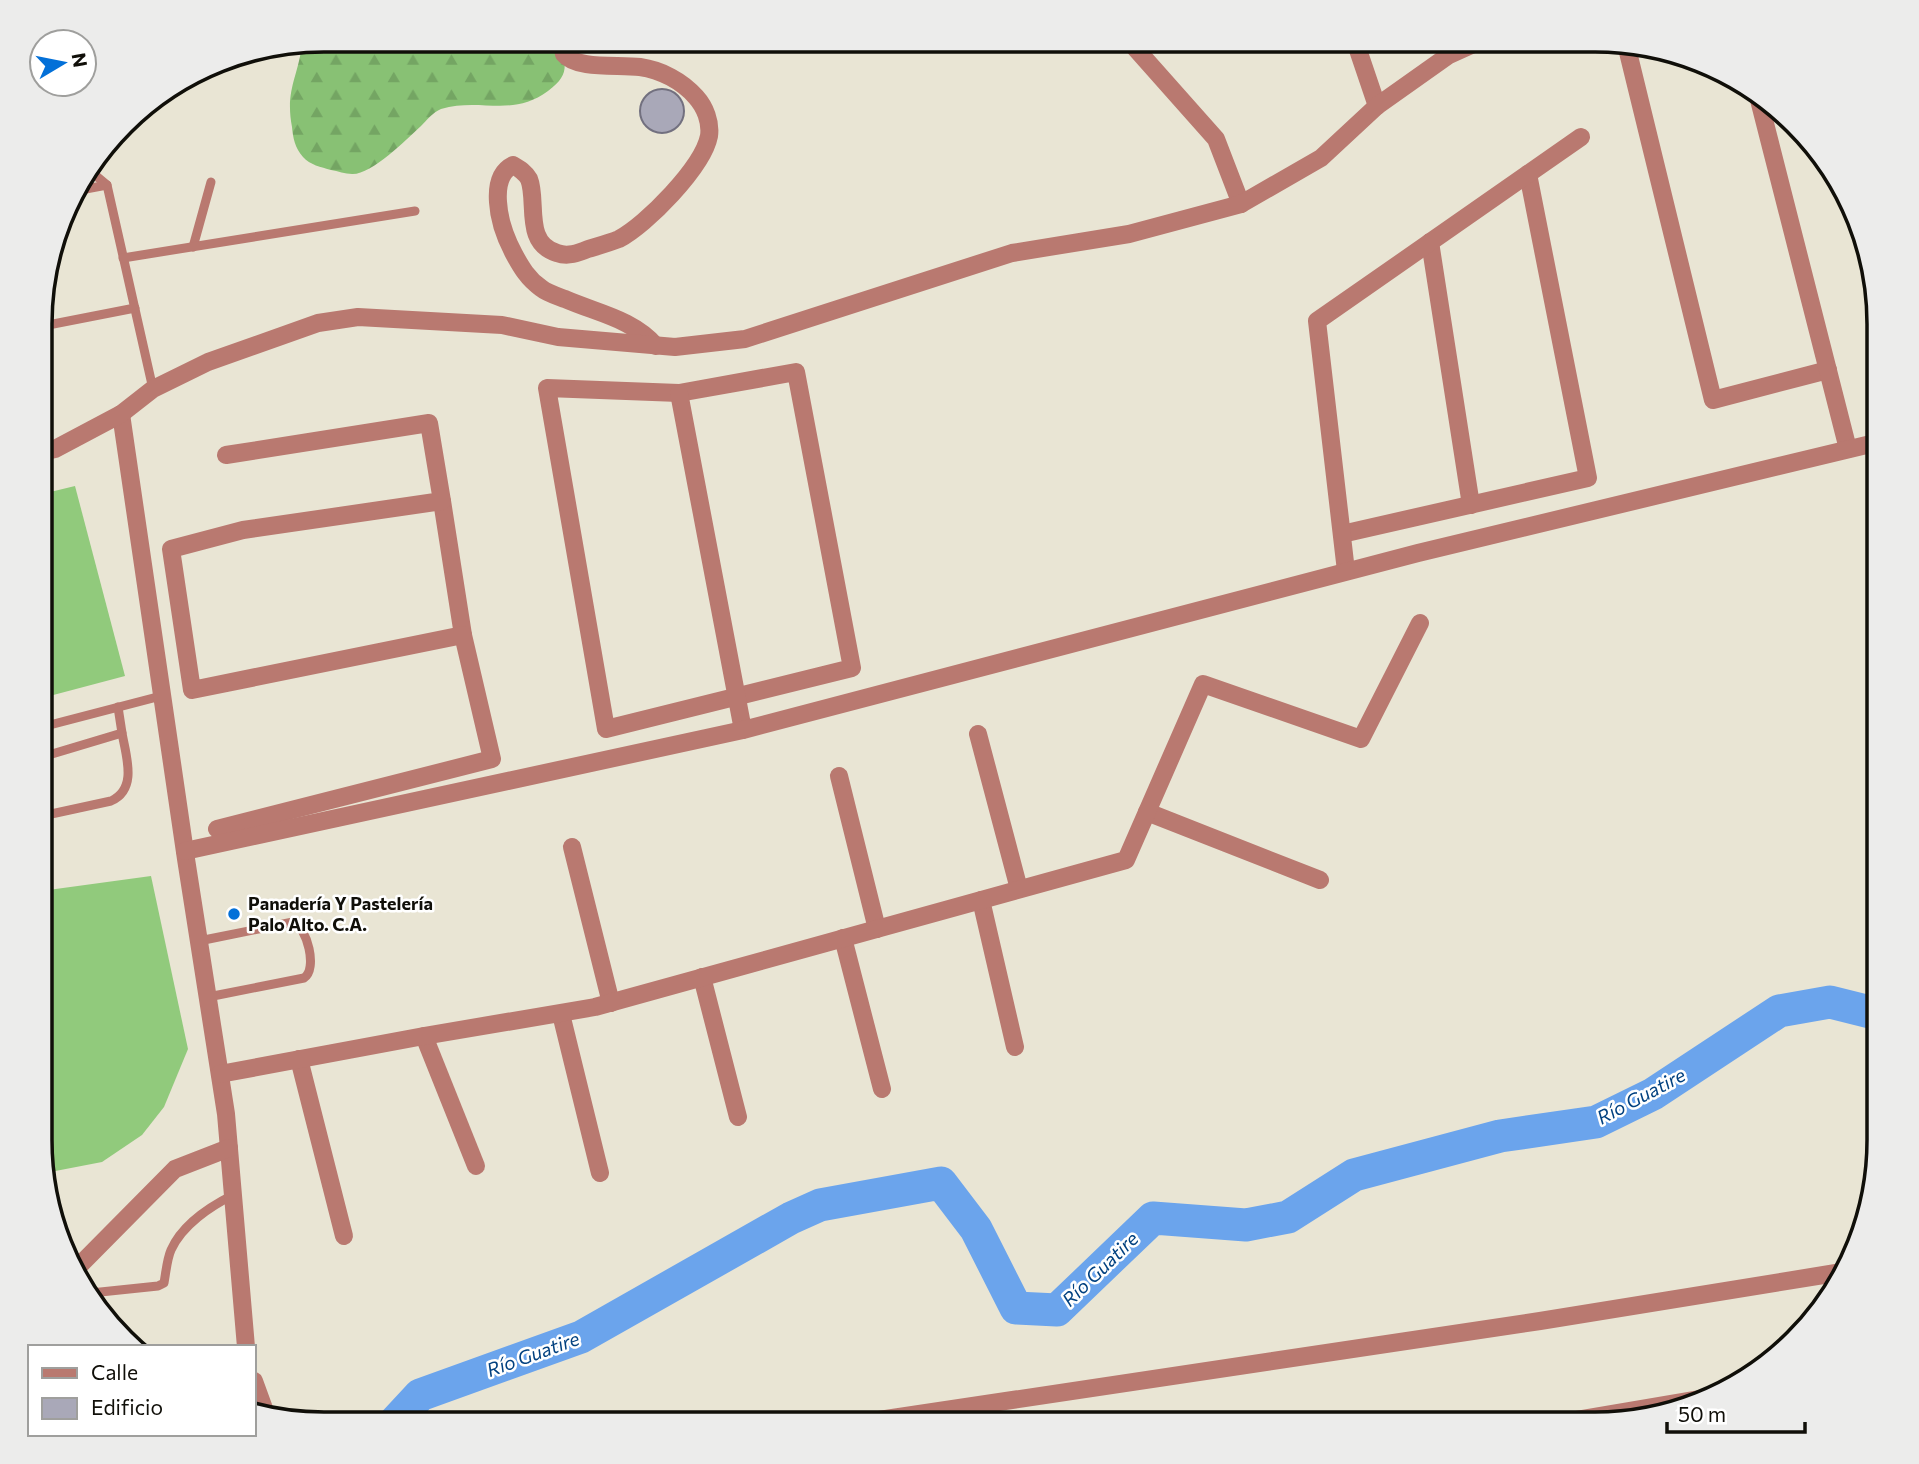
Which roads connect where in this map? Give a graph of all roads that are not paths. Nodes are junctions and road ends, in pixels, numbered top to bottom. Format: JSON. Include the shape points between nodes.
{"nodes":[{"id":1,"x":564,"y":52,"type":"edge"},
{"id":2,"x":1139,"y":52,"type":"edge"},
{"id":3,"x":1359,"y":52,"type":"edge"},
{"id":4,"x":1456,"y":52,"type":"edge"},
{"id":5,"x":1629,"y":55,"type":"edge"},
{"id":6,"x":1377,"y":106,"type":"junction"},
{"id":7,"x":1762,"y":110,"type":"edge"},
{"id":8,"x":1581,"y":137,"type":"dead end"},
{"id":9,"x":1528,"y":174,"type":"junction"},
{"id":10,"x":96,"y":176,"type":"edge"},
{"id":11,"x":211,"y":182,"type":"dead end"},
{"id":12,"x":107,"y":185,"type":"junction"},
{"id":13,"x":89,"y":188,"type":"edge"},
{"id":14,"x":1241,"y":204,"type":"junction"},
{"id":15,"x":415,"y":211,"type":"dead end"},
{"id":16,"x":1430,"y":242,"type":"junction"},
{"id":17,"x":193,"y":247,"type":"junction"},
{"id":18,"x":123,"y":258,"type":"junction"},
{"id":19,"x":135,"y":308,"type":"junction"},
{"id":20,"x":52,"y":324,"type":"edge"},
{"id":21,"x":656,"y":346,"type":"junction"},
{"id":22,"x":1828,"y":370,"type":"junction"},
{"id":23,"x":153,"y":389,"type":"junction"},
{"id":24,"x":678,"y":393,"type":"junction"},
{"id":25,"x":121,"y":414,"type":"junction"},
{"id":26,"x":1867,"y":445,"type":"edge"},
{"id":27,"x":1848,"y":449,"type":"junction"},
{"id":28,"x":52,"y":450,"type":"edge"},
{"id":29,"x":226,"y":455,"type":"dead end"},
{"id":30,"x":442,"y":501,"type":"junction"},
{"id":31,"x":1471,"y":505,"type":"junction"},
{"id":32,"x":1342,"y":534,"type":"junction"},
{"id":33,"x":1346,"y":571,"type":"junction"},
{"id":34,"x":1420,"y":623,"type":"dead end"},
{"id":35,"x":463,"y":635,"type":"junction"},
{"id":36,"x":192,"y":691,"type":"junction"},
{"id":37,"x":162,"y":696,"type":"junction"},
{"id":38,"x":736,"y":696,"type":"junction"},
{"id":39,"x":118,"y":707,"type":"junction"},
{"id":40,"x":52,"y":724,"type":"edge"},
{"id":41,"x":743,"y":730,"type":"junction"},
{"id":42,"x":122,"y":733,"type":"junction"},
{"id":43,"x":978,"y":734,"type":"dead end"},
{"id":44,"x":52,"y":754,"type":"edge"},
{"id":45,"x":839,"y":776,"type":"dead end"},
{"id":46,"x":1147,"y":812,"type":"junction"},
{"id":47,"x":52,"y":813,"type":"edge"},
{"id":48,"x":217,"y":829,"type":"dead end"},
{"id":49,"x":572,"y":847,"type":"dead end"},
{"id":50,"x":185,"y":851,"type":"junction"},
{"id":51,"x":1320,"y":880,"type":"dead end"},
{"id":52,"x":1019,"y":889,"type":"junction"},
{"id":53,"x":981,"y":900,"type":"junction"},
{"id":54,"x":877,"y":929,"type":"junction"},
{"id":55,"x":843,"y":938,"type":"junction"},
{"id":56,"x":199,"y":941,"type":"junction"},
{"id":57,"x":702,"y":977,"type":"junction"},
{"id":58,"x":208,"y":997,"type":"junction"},
{"id":59,"x":611,"y":1003,"type":"junction"},
{"id":60,"x":561,"y":1014,"type":"junction"},
{"id":61,"x":424,"y":1036,"type":"junction"},
{"id":62,"x":1015,"y":1046,"type":"dead end"},
{"id":63,"x":299,"y":1059,"type":"junction"},
{"id":64,"x":220,"y":1074,"type":"junction"},
{"id":65,"x":882,"y":1088,"type":"dead end"},
{"id":66,"x":738,"y":1117,"type":"dead end"},
{"id":67,"x":229,"y":1148,"type":"junction"},
{"id":68,"x":476,"y":1166,"type":"dead end"},
{"id":69,"x":600,"y":1173,"type":"dead end"},
{"id":70,"x":233,"y":1195,"type":"junction"},
{"id":71,"x":344,"y":1236,"type":"dead end"},
{"id":72,"x":82,"y":1263,"type":"edge"},
{"id":73,"x":1831,"y":1274,"type":"edge"},
{"id":74,"x":99,"y":1292,"type":"edge"},
{"id":75,"x":246,"y":1345,"type":"edge"},
{"id":76,"x":256,"y":1387,"type":"edge"},
{"id":77,"x":262,"y":1404,"type":"edge"},
{"id":78,"x":933,"y":1412,"type":"edge"}],
"edges":[{"from":1,"to":21,"type":"street","via":[[575,63],[658,71],[678,81],[704,107],[709,135],[691,171],[657,209],[620,238],[576,254],[546,249],[532,220],[528,178],[522,170],[513,165],[499,180],[501,225],[524,272],[542,289],[608,314],[646,334]]},
{"from":2,"to":14,"type":"street","via":[[1216,139]]},
{"from":3,"to":6,"type":"street"},
{"from":4,"to":6,"type":"street"},
{"from":5,"to":22,"type":"street","via":[[1713,400]]},
{"from":6,"to":14,"type":"street","via":[[1321,158]]},
{"from":7,"to":22,"type":"street"},
{"from":8,"to":9,"type":"street"},
{"from":9,"to":16,"type":"street"},
{"from":9,"to":31,"type":"street","via":[[1588,478]]},
{"from":10,"to":12,"type":"lane"},
{"from":11,"to":17,"type":"lane"},
{"from":12,"to":13,"type":"lane"},
{"from":12,"to":18,"type":"lane"},
{"from":14,"to":21,"type":"street","via":[[1129,234],[1012,253],[746,339]]},
{"from":15,"to":17,"type":"lane"},
{"from":16,"to":31,"type":"street"},
{"from":16,"to":32,"type":"street","via":[[1317,321]]},
{"from":17,"to":18,"type":"lane"},
{"from":18,"to":19,"type":"lane"},
{"from":19,"to":20,"type":"lane"},
{"from":19,"to":23,"type":"lane"},
{"from":21,"to":23,"type":"street","via":[[558,337],[502,325],[358,317],[318,323],[208,362]]},
{"from":22,"to":27,"type":"street"},
{"from":23,"to":25,"type":"street"},
{"from":24,"to":38,"type":"street"},
{"from":24,"to":38,"type":"street","via":[[796,372],[801,398],[852,668]]},
{"from":24,"to":38,"type":"street","via":[[547,388],[606,729]]},
{"from":25,"to":28,"type":"street"},
{"from":25,"to":37,"type":"street"},
{"from":26,"to":27,"type":"street"},
{"from":27,"to":33,"type":"street"},
{"from":29,"to":30,"type":"street","via":[[429,423]]},
{"from":30,"to":35,"type":"street"},
{"from":30,"to":36,"type":"street","via":[[243,530],[171,549]]},
{"from":31,"to":32,"type":"street"},
{"from":32,"to":33,"type":"street"},
{"from":33,"to":41,"type":"street"},
{"from":34,"to":46,"type":"street","via":[[1361,739],[1203,684]]},
{"from":35,"to":36,"type":"street"},
{"from":35,"to":48,"type":"street","via":[[492,759]]},
{"from":36,"to":37,"type":"street"},
{"from":37,"to":39,"type":"lane"},
{"from":37,"to":50,"type":"street"},
{"from":38,"to":41,"type":"street"},
{"from":39,"to":40,"type":"lane"},
{"from":39,"to":42,"type":"lane"},
{"from":41,"to":50,"type":"street"},
{"from":42,"to":44,"type":"lane"},
{"from":42,"to":47,"type":"lane","via":[[129,781],[121,796]]},
{"from":43,"to":52,"type":"street"},
{"from":45,"to":54,"type":"street"},
{"from":46,"to":51,"type":"street"},
{"from":46,"to":52,"type":"street","via":[[1126,860]]},
{"from":49,"to":59,"type":"street"},
{"from":50,"to":56,"type":"street"},
{"from":52,"to":53,"type":"street"},
{"from":53,"to":54,"type":"street"},
{"from":53,"to":62,"type":"street"},
{"from":54,"to":55,"type":"street"},
{"from":55,"to":57,"type":"street"},
{"from":55,"to":65,"type":"street"},
{"from":56,"to":58,"type":"street"},
{"from":56,"to":58,"type":"lane","via":[[293,922],[304,932],[312,967],[304,978]]},
{"from":57,"to":59,"type":"street"},
{"from":57,"to":66,"type":"street"},
{"from":58,"to":64,"type":"street"},
{"from":59,"to":60,"type":"street"},
{"from":60,"to":61,"type":"street"},
{"from":60,"to":69,"type":"street"},
{"from":61,"to":63,"type":"street"},
{"from":61,"to":68,"type":"street"},
{"from":63,"to":64,"type":"street"},
{"from":63,"to":71,"type":"street"},
{"from":64,"to":67,"type":"street"},
{"from":67,"to":70,"type":"street"},
{"from":67,"to":72,"type":"street","via":[[175,1169]]},
{"from":70,"to":74,"type":"lane","via":[[212,1205],[181,1235],[171,1250],[164,1283]]},
{"from":70,"to":75,"type":"street"},
{"from":73,"to":78,"type":"street"},
{"from":76,"to":77,"type":"street"}]}
